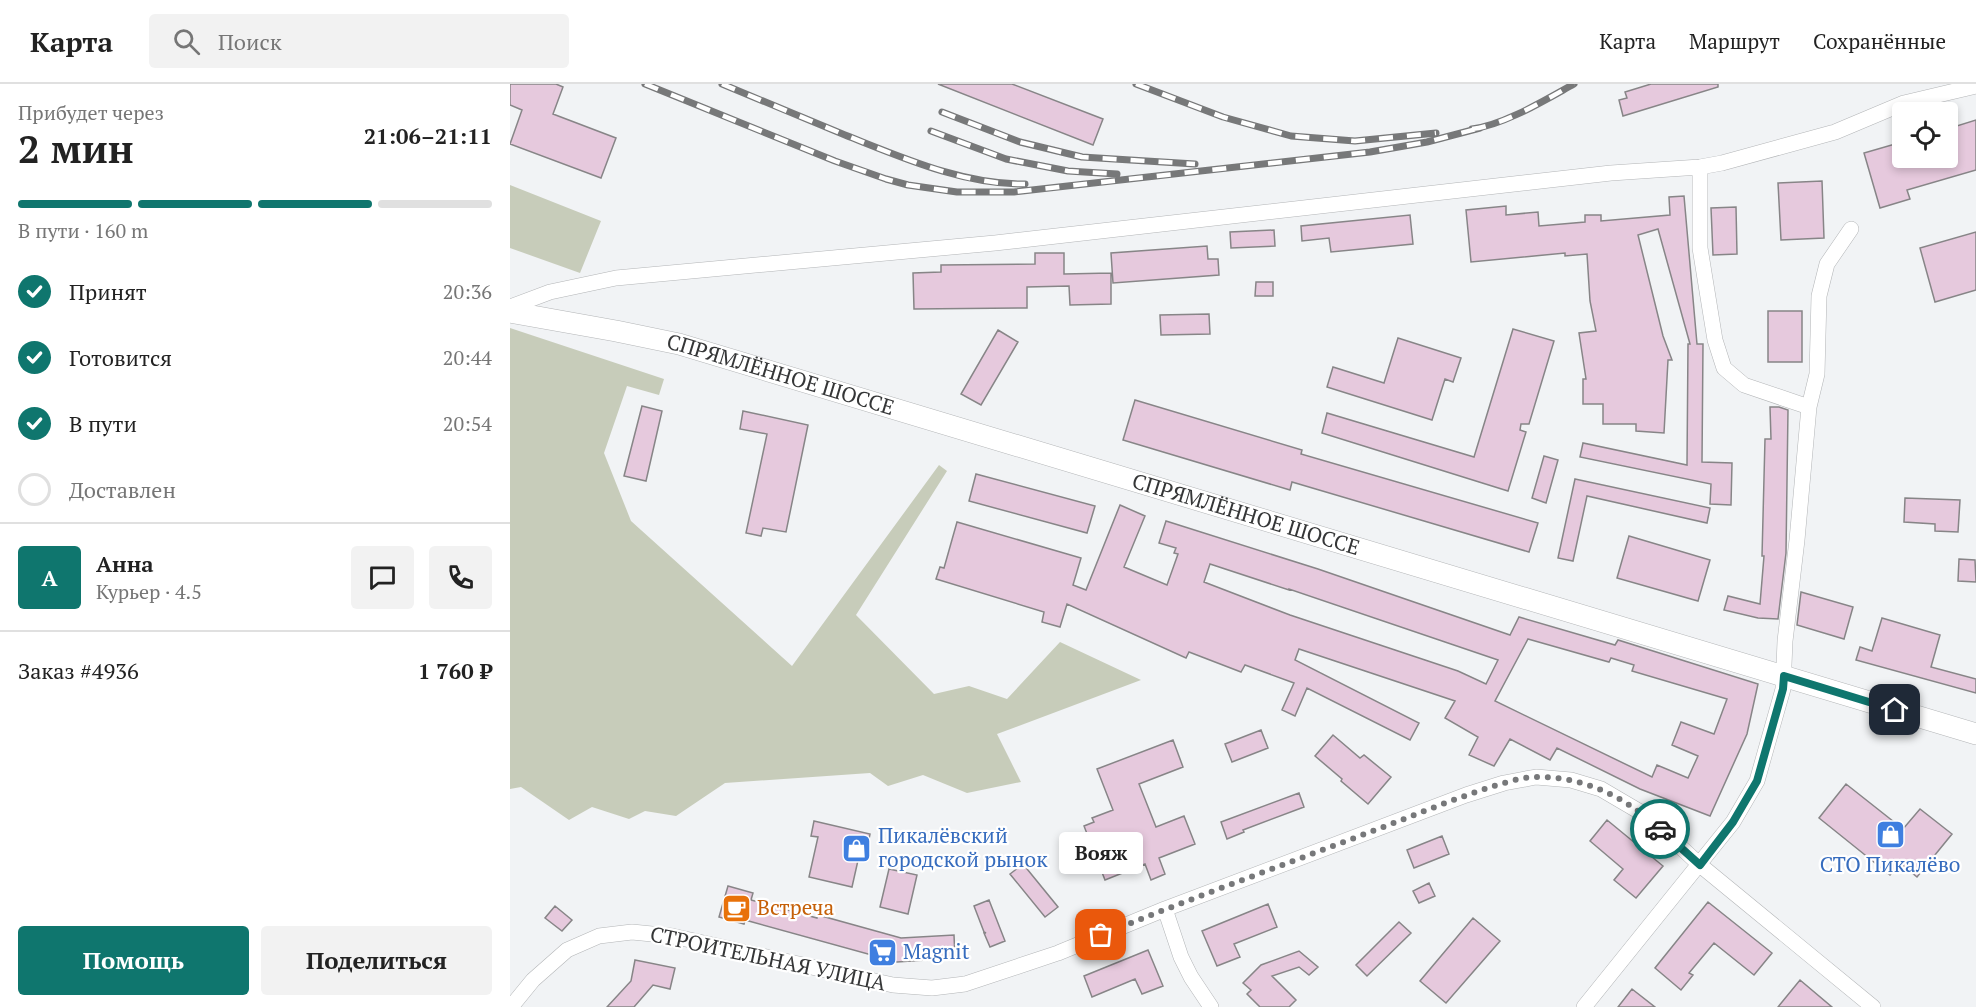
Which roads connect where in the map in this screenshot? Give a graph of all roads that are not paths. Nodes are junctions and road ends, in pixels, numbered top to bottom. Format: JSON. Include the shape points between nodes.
{"nodes":[{"id":1,"x":1976,"y":86,"type":"edge"},
{"id":2,"x":1700,"y":167,"type":"junction"},
{"id":3,"x":1851,"y":229,"type":"dead end"},
{"id":4,"x":510,"y":307,"type":"edge"},
{"id":5,"x":510,"y":312,"type":"edge"},
{"id":6,"x":1809,"y":407,"type":"junction"},
{"id":7,"x":1784,"y":676,"type":"junction"},
{"id":8,"x":1976,"y":734,"type":"edge"},
{"id":9,"x":1700,"y":865,"type":"junction"},
{"id":10,"x":1165,"y":909,"type":"junction"},
{"id":11,"x":511,"y":1007,"type":"edge"},
{"id":12,"x":1211,"y":1007,"type":"edge"},
{"id":13,"x":1584,"y":1007,"type":"edge"},
{"id":14,"x":1874,"y":1007,"type":"edge"}],
"edges":[{"from":1,"to":2,"type":"street","via":[[1904,103],[1835,132]]},
{"from":2,"to":4,"type":"street","via":[[984,244],[616,278],[550,292]]},
{"from":2,"to":6,"type":"street","via":[[1700,248],[1715,340],[1724,368],[1744,385]]},
{"from":3,"to":6,"type":"street","via":[[1827,264],[1819,296],[1817,374]]},
{"from":5,"to":7,"type":"main road","name":"СПРЯМЛЁННОЕ ШОССЕ","via":[[680,344]]},
{"from":6,"to":7,"type":"street"},
{"from":7,"to":8,"type":"main road","name":"СПРЯМЛЁННОЕ ШОССЕ"},
{"from":7,"to":9,"type":"street","via":[[1757,781],[1733,822]]},
{"from":9,"to":10,"type":"street","name":"СТРОИТЕЛЬНАЯ УЛИЦА","via":[[1647,816],[1601,789],[1571,780],[1536,777],[1466,795]]},
{"from":9,"to":13,"type":"street"},
{"from":9,"to":14,"type":"street","name":"СТРОИТЕЛЬНАЯ УЛИЦА"},
{"from":10,"to":11,"type":"street","name":"СТРОИТЕЛЬНАЯ УЛИЦА","via":[[1037,960],[965,984],[932,988],[893,985],[672,936],[632,932],[599,936],[567,950],[533,980]]},
{"from":10,"to":12,"type":"street","via":[[1181,957]]}]}
